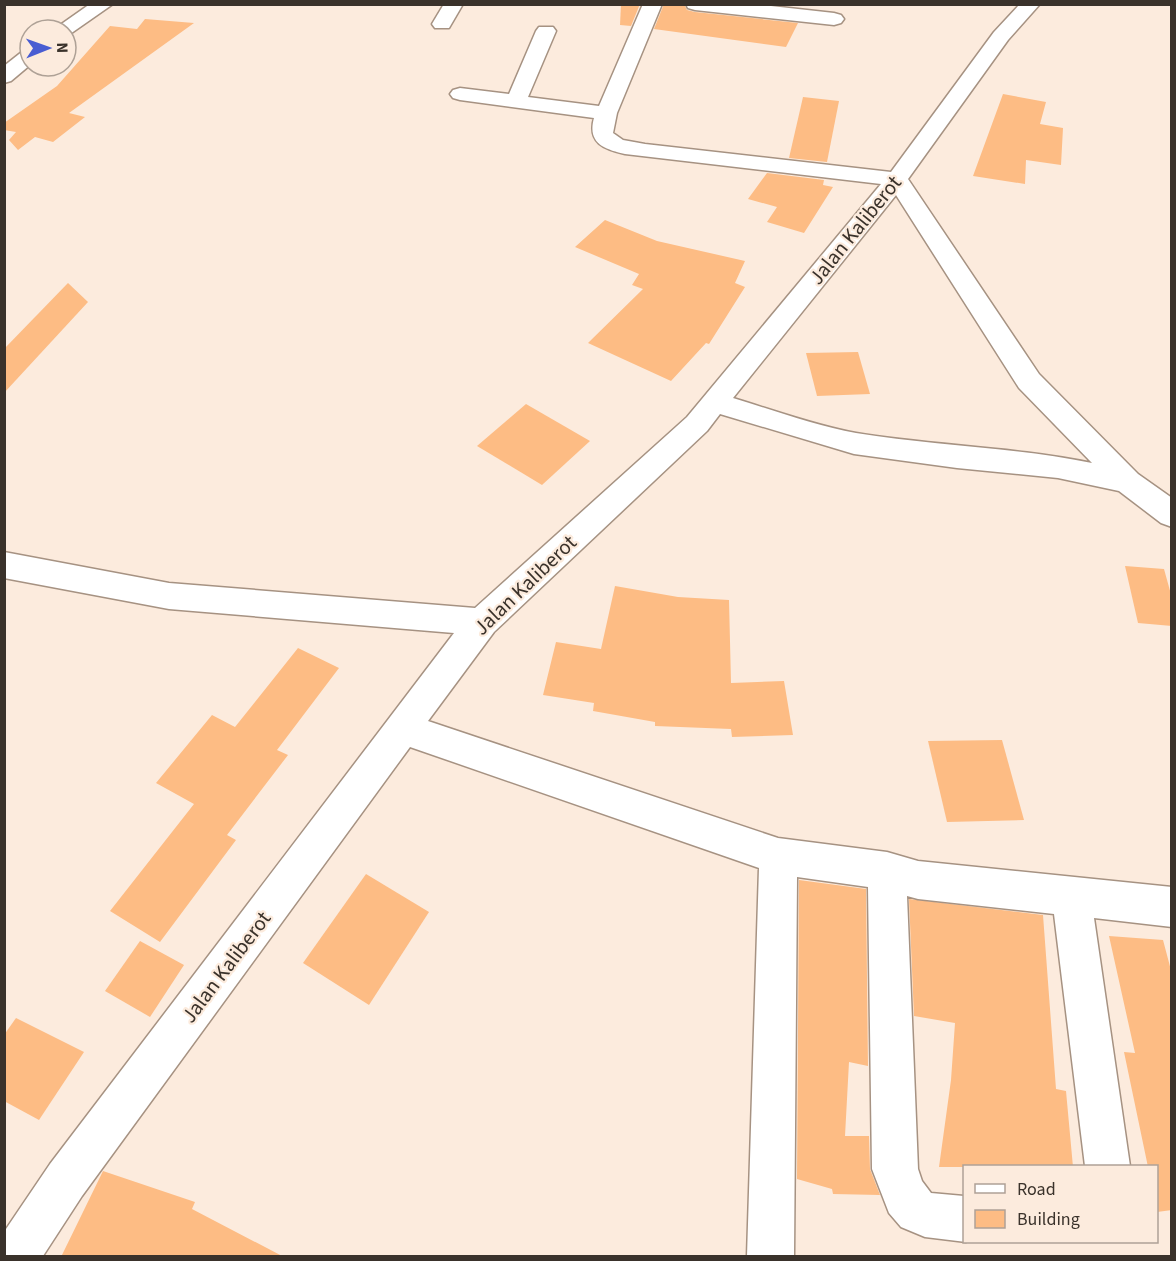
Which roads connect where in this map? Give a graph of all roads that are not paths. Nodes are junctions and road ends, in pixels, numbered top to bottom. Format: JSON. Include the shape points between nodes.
{"nodes":[{"id":1,"x":104,"y":4,"type":"edge"},
{"id":2,"x":454,"y":4,"type":"edge"},
{"id":3,"x":653,"y":4,"type":"edge"},
{"id":4,"x":695,"y":4,"type":"edge"},
{"id":5,"x":1031,"y":4,"type":"edge"},
{"id":6,"x":834,"y":19,"type":"dead end"},
{"id":7,"x":78,"y":20,"type":"edge"},
{"id":8,"x":548,"y":21,"type":"dead end"},
{"id":9,"x":442,"y":24,"type":"dead end"},
{"id":10,"x":18,"y":66,"type":"edge"},
{"id":11,"x":4,"y":77,"type":"edge"},
{"id":12,"x":460,"y":94,"type":"dead end"},
{"id":13,"x":516,"y":101,"type":"junction"},
{"id":14,"x":606,"y":112,"type":"junction"},
{"id":15,"x":897,"y":179,"type":"junction"},
{"id":16,"x":716,"y":403,"type":"junction"},
{"id":17,"x":1128,"y":482,"type":"junction"},
{"id":18,"x":1172,"y":515,"type":"edge"},
{"id":19,"x":4,"y":565,"type":"edge"},
{"id":20,"x":482,"y":622,"type":"junction"},
{"id":21,"x":404,"y":729,"type":"junction"},
{"id":22,"x":778,"y":856,"type":"junction"},
{"id":23,"x":887,"y":871,"type":"junction"},
{"id":24,"x":1071,"y":897,"type":"junction"},
{"id":25,"x":1172,"y":907,"type":"edge"},
{"id":26,"x":1108,"y":1165,"type":"edge"},
{"id":27,"x":963,"y":1219,"type":"edge"},
{"id":28,"x":15,"y":1257,"type":"edge"},
{"id":29,"x":770,"y":1257,"type":"edge"}],
"edges":[{"from":1,"to":7,"type":"street"},
{"from":2,"to":9,"type":"street"},
{"from":3,"to":14,"type":"street"},
{"from":4,"to":6,"type":"street"},
{"from":5,"to":15,"type":"street","name":"Jalan Kaliberot","via":[[1001,36]]},
{"from":8,"to":13,"type":"street"},
{"from":10,"to":11,"type":"street"},
{"from":12,"to":13,"type":"street"},
{"from":13,"to":14,"type":"street"},
{"from":14,"to":15,"type":"street","via":[[600,129],[603,138],[625,147]]},
{"from":15,"to":16,"type":"street","name":"Jalan Kaliberot"},
{"from":15,"to":17,"type":"street","via":[[1029,381]]},
{"from":16,"to":17,"type":"street","via":[[854,443],[1058,467]]},
{"from":16,"to":20,"type":"street","name":"Jalan Kaliberot"},
{"from":17,"to":18,"type":"street"},
{"from":19,"to":20,"type":"street","via":[[170,596]]},
{"from":20,"to":21,"type":"street","name":"Jalan Kaliberot"},
{"from":21,"to":22,"type":"street"},
{"from":21,"to":28,"type":"street","name":"Jalan Kaliberot","via":[[66,1180]]},
{"from":22,"to":23,"type":"street"},
{"from":22,"to":29,"type":"street"},
{"from":23,"to":24,"type":"street","via":[[918,880]]},
{"from":23,"to":27,"type":"street","via":[[895,1169],[905,1199],[922,1216]]},
{"from":24,"to":25,"type":"street"},
{"from":24,"to":26,"type":"street"}]}
